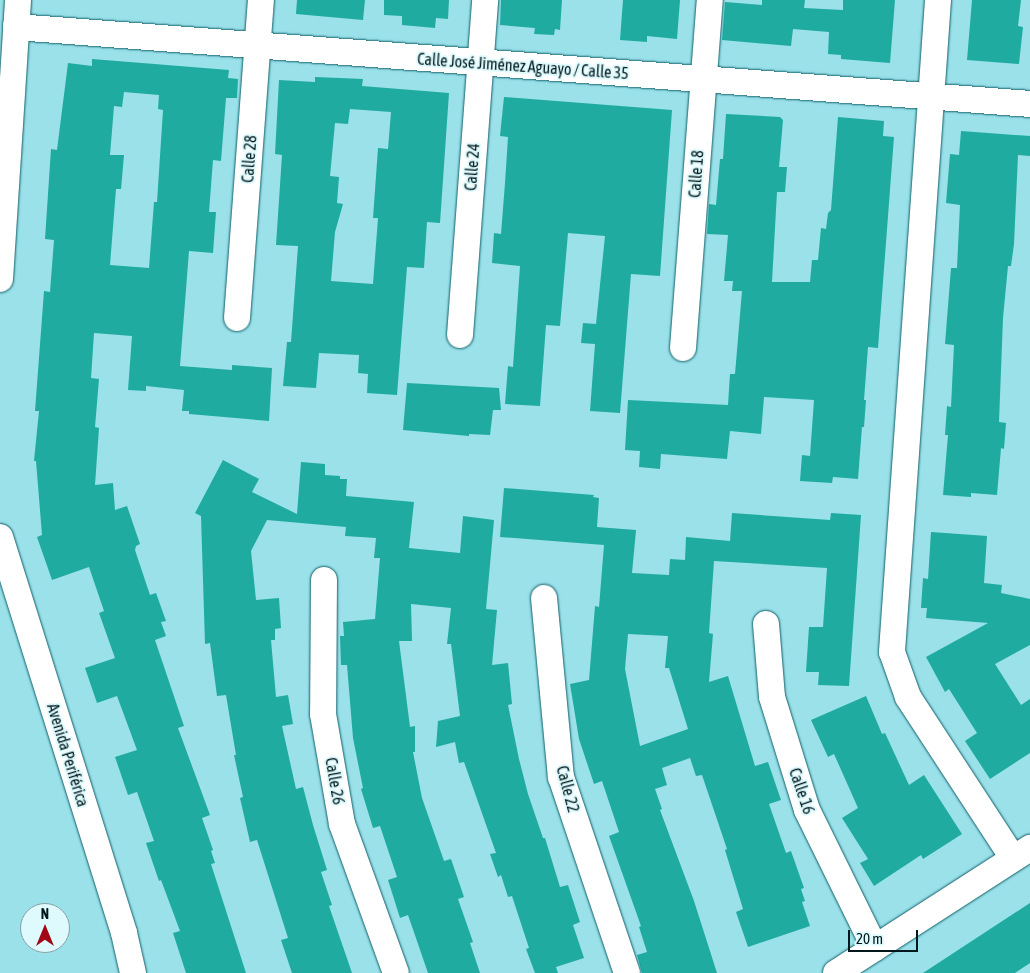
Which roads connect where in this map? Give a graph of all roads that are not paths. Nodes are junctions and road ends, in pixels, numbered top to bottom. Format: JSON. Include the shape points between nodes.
{"nodes":[{"id":1,"x":18,"y":0,"type":"edge"},
{"id":2,"x":261,"y":0,"type":"edge"},
{"id":3,"x":485,"y":0,"type":"edge"},
{"id":4,"x":710,"y":0,"type":"edge"},
{"id":5,"x":938,"y":0,"type":"edge"},
{"id":6,"x":16,"y":27,"type":"junction"},
{"id":7,"x":258,"y":46,"type":"junction"},
{"id":8,"x":480,"y":62,"type":"junction"},
{"id":9,"x":703,"y":79,"type":"junction"},
{"id":10,"x":930,"y":96,"type":"junction"},
{"id":11,"x":1030,"y":104,"type":"edge"},
{"id":12,"x":0,"y":279,"type":"edge"},
{"id":13,"x":237,"y":318,"type":"dead end"},
{"id":14,"x":460,"y":335,"type":"dead end"},
{"id":15,"x":683,"y":348,"type":"dead end"},
{"id":16,"x":0,"y":537,"type":"edge"},
{"id":17,"x":324,"y":580,"type":"dead end"},
{"id":18,"x":544,"y":598,"type":"dead end"},
{"id":19,"x":766,"y":624,"type":"dead end"},
{"id":20,"x":1022,"y":853,"type":"edge"},
{"id":21,"x":875,"y":948,"type":"junction"},
{"id":22,"x":133,"y":973,"type":"edge"},
{"id":23,"x":396,"y":973,"type":"edge"},
{"id":24,"x":627,"y":973,"type":"edge"},
{"id":25,"x":836,"y":973,"type":"edge"}],
"edges":[{"from":1,"to":6,"type":"street"},
{"from":2,"to":7,"type":"street","name":"Calle 28"},
{"from":3,"to":8,"type":"street","name":"Calle 24"},
{"from":4,"to":9,"type":"street","name":"Calle 18"},
{"from":5,"to":10,"type":"street"},
{"from":6,"to":7,"type":"street","name":"Calle José Jiménez Aguayo / Calle 35"},
{"from":6,"to":12,"type":"street"},
{"from":7,"to":8,"type":"street","name":"Calle José Jiménez Aguayo / Calle 35"},
{"from":7,"to":13,"type":"street","name":"Calle 28"},
{"from":8,"to":9,"type":"street","name":"Calle José Jiménez Aguayo / Calle 35"},
{"from":8,"to":14,"type":"street","name":"Calle 24"},
{"from":9,"to":10,"type":"street","name":"Calle José Jiménez Aguayo / Calle 35"},
{"from":9,"to":15,"type":"street","name":"Calle 18"},
{"from":10,"to":11,"type":"street","name":"Calle José Jiménez Aguayo / Calle 35"},
{"from":10,"to":20,"type":"street","via":[[892,652],[908,698]]},
{"from":16,"to":22,"type":"street","name":"Avenida Periférica","via":[[124,933]]},
{"from":17,"to":23,"type":"street","name":"Calle 26","via":[[323,714],[342,824]]},
{"from":18,"to":24,"type":"street","name":"Calle 22","via":[[561,776]]},
{"from":19,"to":21,"type":"street","name":"Calle 16","via":[[772,697],[807,810]]},
{"from":20,"to":21,"type":"street"},
{"from":21,"to":25,"type":"street"}]}
